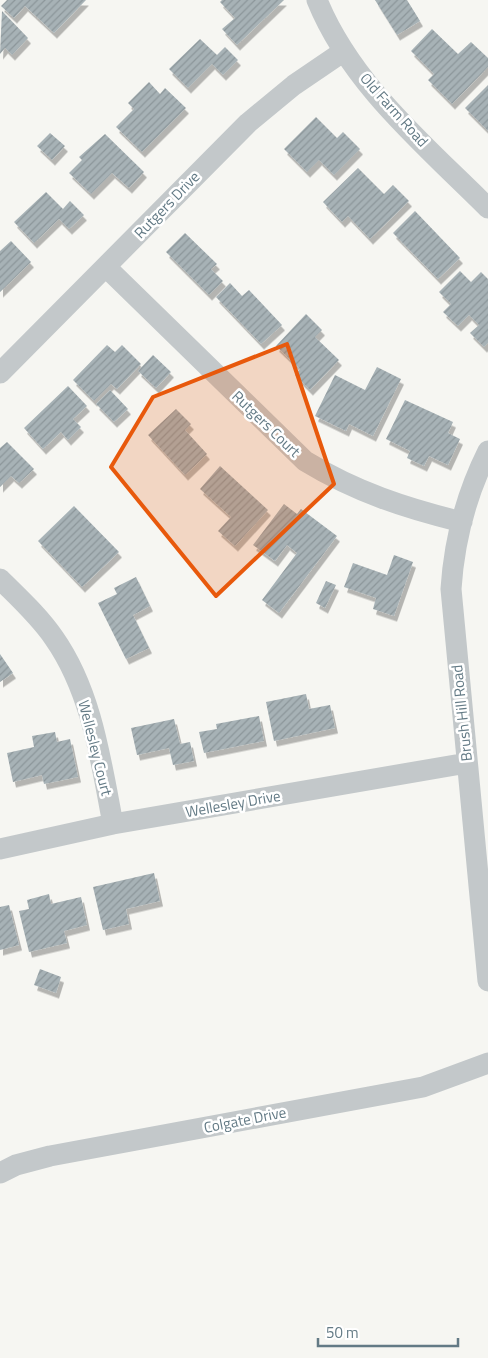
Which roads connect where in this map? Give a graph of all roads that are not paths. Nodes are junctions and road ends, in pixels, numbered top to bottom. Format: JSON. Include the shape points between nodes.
{"nodes":[{"id":1,"x":317,"y":0,"type":"edge"},
{"id":2,"x":344,"y":51,"type":"junction"},
{"id":3,"x":488,"y":208,"type":"edge"},
{"id":4,"x":106,"y":267,"type":"junction"},
{"id":5,"x":0,"y":373,"type":"edge"},
{"id":6,"x":488,"y":451,"type":"edge"},
{"id":7,"x":462,"y":522,"type":"junction"},
{"id":8,"x":0,"y":579,"type":"edge"},
{"id":9,"x":467,"y":763,"type":"junction"},
{"id":10,"x":113,"y":824,"type":"junction"},
{"id":11,"x":0,"y":849,"type":"edge"},
{"id":12,"x":488,"y":981,"type":"edge"},
{"id":13,"x":488,"y":1063,"type":"edge"},
{"id":14,"x":0,"y":1173,"type":"edge"}],
"edges":[{"from":1,"to":2,"type":"street","name":"Old Farm Road"},
{"from":2,"to":3,"type":"street","name":"Old Farm Road","via":[[392,112]]},
{"from":2,"to":4,"type":"street","name":"Rutgers Drive","via":[[294,85],[248,123]]},
{"from":4,"to":5,"type":"street","name":"Rutgers Drive"},
{"from":4,"to":7,"type":"street","name":"Rutgers Court","via":[[305,461],[338,481],[373,496]]},
{"from":6,"to":7,"type":"street","name":"Brush Hill Road"},
{"from":7,"to":9,"type":"street","name":"Brush Hill Road","via":[[453,559],[451,588]]},
{"from":8,"to":10,"type":"street","name":"Wellesley Court","via":[[40,619],[71,668],[88,713]]},
{"from":9,"to":10,"type":"street","name":"Wellesley Drive"},
{"from":9,"to":12,"type":"street","name":"Brush Hill Road"},
{"from":10,"to":11,"type":"street","name":"Wellesley Drive"},
{"from":13,"to":14,"type":"street","name":"Colgate Drive","via":[[423,1087],[50,1156]]}]}
